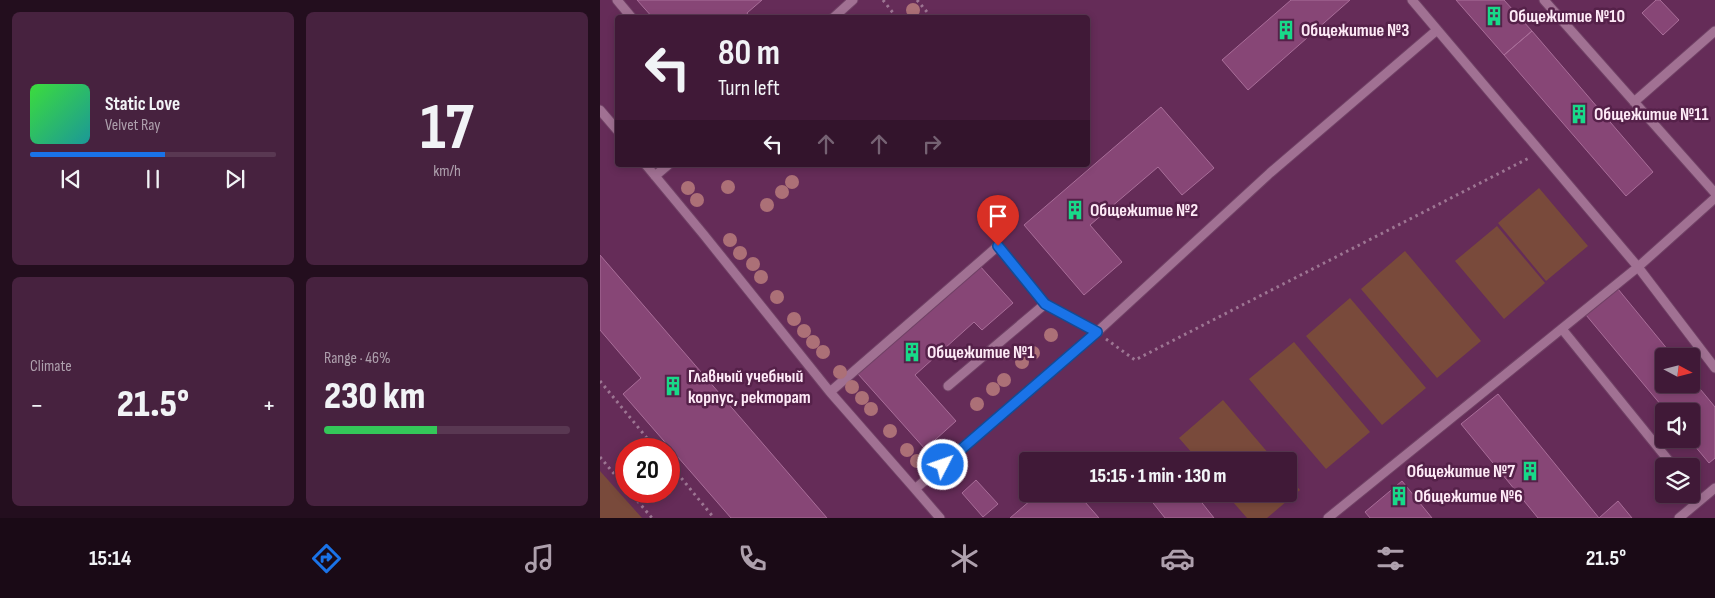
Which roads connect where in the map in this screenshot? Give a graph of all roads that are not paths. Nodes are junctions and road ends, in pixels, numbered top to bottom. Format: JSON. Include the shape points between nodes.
{"nodes":[{"id":1,"x":617,"y":0,"type":"edge"},
{"id":2,"x":853,"y":0,"type":"edge"},
{"id":3,"x":1412,"y":0,"type":"edge"},
{"id":4,"x":1544,"y":0,"type":"edge"},
{"id":5,"x":630,"y":15,"type":"edge"},
{"id":6,"x":836,"y":15,"type":"edge"},
{"id":7,"x":1437,"y":30,"type":"junction"},
{"id":8,"x":1715,"y":31,"type":"edge"},
{"id":9,"x":1634,"y":102,"type":"junction"},
{"id":10,"x":600,"y":110,"type":"edge"},
{"id":11,"x":614,"y":120,"type":"edge"},
{"id":12,"x":648,"y":167,"type":"edge"},
{"id":13,"x":666,"y":167,"type":"edge"},
{"id":14,"x":655,"y":176,"type":"junction"},
{"id":15,"x":1715,"y":193,"type":"edge"},
{"id":16,"x":1715,"y":198,"type":"edge"},
{"id":17,"x":1638,"y":268,"type":"junction"},
{"id":18,"x":1045,"y":304,"type":"junction"},
{"id":19,"x":1562,"y":329,"type":"junction"},
{"id":20,"x":1097,"y":332,"type":"junction"},
{"id":21,"x":1715,"y":368,"type":"edge"},
{"id":22,"x":948,"y":386,"type":"dead end"},
{"id":23,"x":830,"y":392,"type":"junction"},
{"id":24,"x":1667,"y":458,"type":"edge"},
{"id":25,"x":1715,"y":488,"type":"edge"},
{"id":26,"x":915,"y":489,"type":"junction"},
{"id":27,"x":1700,"y":500,"type":"edge"},
{"id":28,"x":1696,"y":503,"type":"edge"},
{"id":29,"x":940,"y":518,"type":"edge"},
{"id":30,"x":1328,"y":518,"type":"edge"},
{"id":31,"x":1679,"y":518,"type":"edge"}],
"edges":[{"from":1,"to":5,"type":"lane"},
{"from":2,"to":6,"type":"lane"},
{"from":3,"to":7,"type":"lane"},
{"from":4,"to":9,"type":"lane"},
{"from":7,"to":17,"type":"lane"},
{"from":7,"to":20,"type":"lane","via":[[1270,173]]},
{"from":8,"to":9,"type":"lane"},
{"from":9,"to":15,"type":"lane"},
{"from":10,"to":11,"type":"lane"},
{"from":12,"to":14,"type":"lane"},
{"from":13,"to":14,"type":"lane"},
{"from":14,"to":23,"type":"lane"},
{"from":16,"to":17,"type":"lane"},
{"from":17,"to":19,"type":"lane"},
{"from":17,"to":21,"type":"lane"},
{"from":18,"to":20,"type":"lane"},
{"from":18,"to":22,"type":"lane"},
{"from":18,"to":23,"type":"lane","via":[[998,246]]},
{"from":19,"to":24,"type":"lane"},
{"from":19,"to":30,"type":"lane"},
{"from":20,"to":26,"type":"lane"},
{"from":23,"to":26,"type":"lane"},
{"from":25,"to":27,"type":"lane"},
{"from":26,"to":29,"type":"lane"},
{"from":28,"to":31,"type":"lane"}]}
